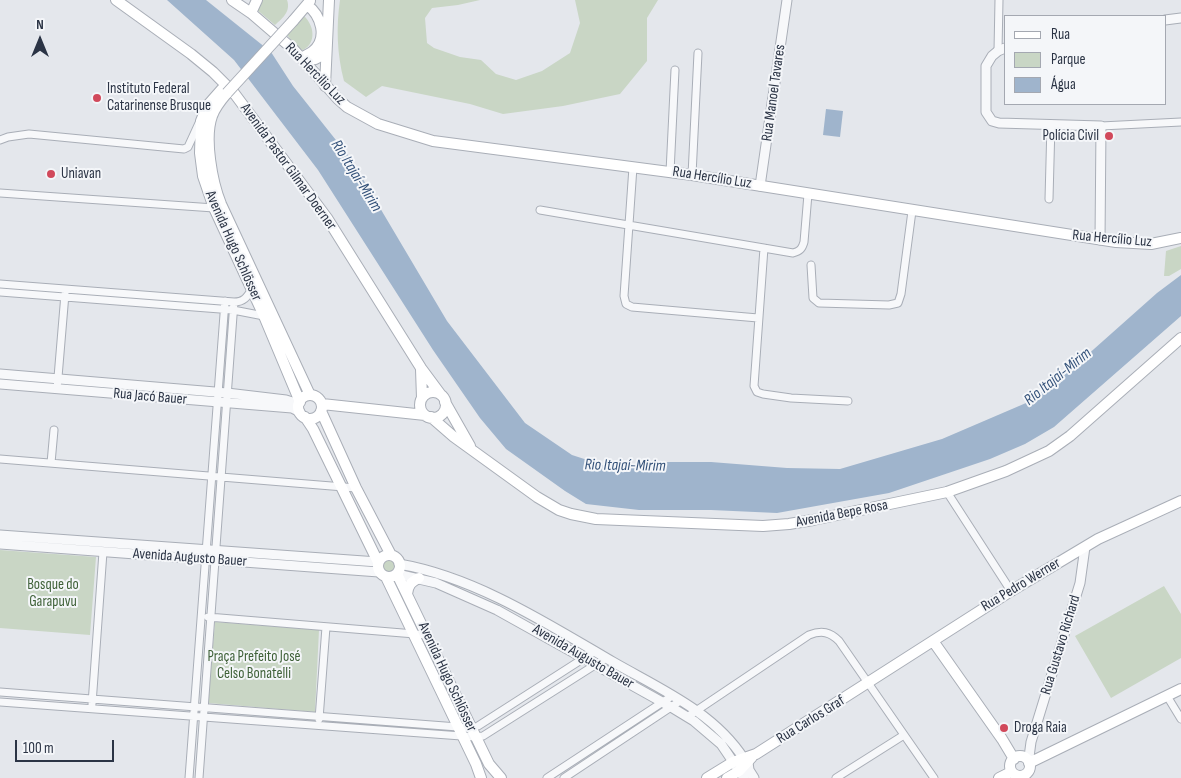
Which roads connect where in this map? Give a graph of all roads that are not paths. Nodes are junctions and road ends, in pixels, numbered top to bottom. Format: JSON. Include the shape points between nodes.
{"nodes":[{"id":1,"x":116,"y":0,"type":"edge"},
{"id":2,"x":232,"y":0,"type":"edge"},
{"id":3,"x":257,"y":0,"type":"edge"},
{"id":4,"x":329,"y":0,"type":"edge"},
{"id":5,"x":787,"y":0,"type":"edge"},
{"id":6,"x":1000,"y":0,"type":"edge"},
{"id":7,"x":305,"y":1,"type":"edge"},
{"id":8,"x":251,"y":13,"type":"junction"},
{"id":9,"x":1181,"y":18,"type":"edge"},
{"id":10,"x":1166,"y":20,"type":"edge"},
{"id":11,"x":326,"y":49,"type":"junction"},
{"id":12,"x":1001,"y":49,"type":"edge"},
{"id":13,"x":698,"y":53,"type":"dead end"},
{"id":14,"x":301,"y":58,"type":"junction"},
{"id":15,"x":675,"y":70,"type":"dead end"},
{"id":16,"x":326,"y":86,"type":"junction"},
{"id":17,"x":224,"y":91,"type":"junction"},
{"id":18,"x":200,"y":121,"type":"junction"},
{"id":19,"x":1181,"y":122,"type":"edge"},
{"id":20,"x":1051,"y":124,"type":"junction"},
{"id":21,"x":1101,"y":126,"type":"junction"},
{"id":22,"x":0,"y":140,"type":"edge"},
{"id":23,"x":633,"y":167,"type":"junction"},
{"id":24,"x":670,"y":172,"type":"junction"},
{"id":25,"x":692,"y":175,"type":"junction"},
{"id":26,"x":760,"y":186,"type":"junction"},
{"id":27,"x":0,"y":193,"type":"edge"},
{"id":28,"x":808,"y":194,"type":"junction"},
{"id":29,"x":1049,"y":199,"type":"dead end"},
{"id":30,"x":214,"y":208,"type":"junction"},
{"id":31,"x":540,"y":210,"type":"dead end"},
{"id":32,"x":912,"y":211,"type":"junction"},
{"id":33,"x":629,"y":226,"type":"junction"},
{"id":34,"x":1181,"y":238,"type":"edge"},
{"id":35,"x":1100,"y":240,"type":"junction"},
{"id":36,"x":764,"y":248,"type":"junction"},
{"id":37,"x":811,"y":265,"type":"dead end"},
{"id":38,"x":0,"y":284,"type":"edge"},
{"id":39,"x":66,"y":289,"type":"junction"},
{"id":40,"x":252,"y":289,"type":"junction"},
{"id":41,"x":0,"y":292,"type":"edge"},
{"id":42,"x":159,"y":296,"type":"junction"},
{"id":43,"x":65,"y":297,"type":"junction"},
{"id":44,"x":225,"y":301,"type":"junction"},
{"id":45,"x":234,"y":302,"type":"junction"},
{"id":46,"x":159,"y":304,"type":"junction"},
{"id":47,"x":224,"y":309,"type":"junction"},
{"id":48,"x":233,"y":310,"type":"junction"},
{"id":49,"x":264,"y":316,"type":"junction"},
{"id":50,"x":758,"y":318,"type":"junction"},
{"id":51,"x":1181,"y":338,"type":"edge"},
{"id":52,"x":421,"y":368,"type":"junction"},
{"id":53,"x":0,"y":374,"type":"edge"},
{"id":54,"x":58,"y":378,"type":"junction"},
{"id":55,"x":0,"y":384,"type":"edge"},
{"id":56,"x":134,"y":385,"type":"junction"},
{"id":57,"x":57,"y":389,"type":"junction"},
{"id":58,"x":223,"y":393,"type":"junction"},
{"id":59,"x":133,"y":395,"type":"junction"},
{"id":60,"x":310,"y":395,"type":"junction"},
{"id":61,"x":443,"y":398,"type":"junction"},
{"id":62,"x":421,"y":400,"type":"junction"},
{"id":63,"x":848,"y":401,"type":"dead end"},
{"id":64,"x":222,"y":403,"type":"junction"},
{"id":65,"x":322,"y":408,"type":"junction"},
{"id":66,"x":301,"y":409,"type":"junction"},
{"id":67,"x":396,"y":412,"type":"junction"},
{"id":68,"x":428,"y":416,"type":"junction"},
{"id":69,"x":54,"y":430,"type":"dead end"},
{"id":70,"x":472,"y":449,"type":"junction"},
{"id":71,"x":0,"y":459,"type":"edge"},
{"id":72,"x":52,"y":463,"type":"junction"},
{"id":73,"x":212,"y":476,"type":"junction"},
{"id":74,"x":221,"y":477,"type":"junction"},
{"id":75,"x":342,"y":487,"type":"junction"},
{"id":76,"x":356,"y":488,"type":"junction"},
{"id":77,"x":947,"y":492,"type":"junction"},
{"id":78,"x":1181,"y":501,"type":"edge"},
{"id":79,"x":0,"y":535,"type":"edge"},
{"id":80,"x":0,"y":544,"type":"edge"},
{"id":81,"x":133,"y":544,"type":"junction"},
{"id":82,"x":153,"y":546,"type":"junction"},
{"id":83,"x":1085,"y":547,"type":"junction"},
{"id":84,"x":211,"y":550,"type":"junction"},
{"id":85,"x":102,"y":552,"type":"junction"},
{"id":86,"x":132,"y":554,"type":"junction"},
{"id":87,"x":152,"y":555,"type":"junction"},
{"id":88,"x":295,"y":556,"type":"junction"},
{"id":89,"x":391,"y":556,"type":"junction"},
{"id":90,"x":210,"y":560,"type":"junction"},
{"id":91,"x":295,"y":566,"type":"junction"},
{"id":92,"x":398,"y":569,"type":"junction"},
{"id":93,"x":381,"y":570,"type":"junction"},
{"id":94,"x":419,"y":578,"type":"junction"},
{"id":95,"x":476,"y":588,"type":"junction"},
{"id":96,"x":1010,"y":591,"type":"junction"},
{"id":97,"x":406,"y":594,"type":"junction"},
{"id":98,"x":472,"y":598,"type":"junction"},
{"id":99,"x":527,"y":614,"type":"junction"},
{"id":100,"x":201,"y":617,"type":"junction"},
{"id":101,"x":211,"y":618,"type":"junction"},
{"id":102,"x":523,"y":623,"type":"junction"},
{"id":103,"x":326,"y":627,"type":"junction"},
{"id":104,"x":415,"y":634,"type":"junction"},
{"id":105,"x":427,"y":635,"type":"junction"},
{"id":106,"x":933,"y":640,"type":"junction"},
{"id":107,"x":595,"y":651,"type":"junction"},
{"id":108,"x":584,"y":658,"type":"junction"},
{"id":109,"x":606,"y":658,"type":"junction"},
{"id":110,"x":596,"y":664,"type":"junction"},
{"id":111,"x":868,"y":683,"type":"junction"},
{"id":112,"x":1181,"y":689,"type":"edge"},
{"id":113,"x":0,"y":692,"type":"edge"},
{"id":114,"x":528,"y":694,"type":"junction"},
{"id":115,"x":32,"y":695,"type":"junction"},
{"id":116,"x":1167,"y":696,"type":"junction"},
{"id":117,"x":92,"y":699,"type":"junction"},
{"id":118,"x":676,"y":699,"type":"junction"},
{"id":119,"x":0,"y":702,"type":"edge"},
{"id":120,"x":663,"y":702,"type":"junction"},
{"id":121,"x":32,"y":704,"type":"junction"},
{"id":122,"x":150,"y":704,"type":"junction"},
{"id":123,"x":534,"y":704,"type":"junction"},
{"id":124,"x":194,"y":707,"type":"junction"},
{"id":125,"x":671,"y":707,"type":"junction"},
{"id":126,"x":92,"y":708,"type":"junction"},
{"id":127,"x":204,"y":708,"type":"junction"},
{"id":128,"x":229,"y":710,"type":"junction"},
{"id":129,"x":696,"y":710,"type":"junction"},
{"id":130,"x":149,"y":713,"type":"junction"},
{"id":131,"x":194,"y":716,"type":"junction"},
{"id":132,"x":319,"y":716,"type":"junction"},
{"id":133,"x":204,"y":717,"type":"junction"},
{"id":134,"x":688,"y":717,"type":"junction"},
{"id":135,"x":228,"y":719,"type":"junction"},
{"id":136,"x":1181,"y":719,"type":"edge"},
{"id":137,"x":374,"y":720,"type":"junction"},
{"id":138,"x":319,"y":726,"type":"junction"},
{"id":139,"x":458,"y":727,"type":"junction"},
{"id":140,"x":373,"y":730,"type":"junction"},
{"id":141,"x":473,"y":732,"type":"junction"},
{"id":142,"x":904,"y":735,"type":"junction"},
{"id":143,"x":463,"y":736,"type":"junction"},
{"id":144,"x":608,"y":738,"type":"junction"},
{"id":145,"x":613,"y":745,"type":"junction"},
{"id":146,"x":1025,"y":760,"type":"junction"},
{"id":147,"x":571,"y":763,"type":"junction"},
{"id":148,"x":743,"y":764,"type":"edge"},
{"id":149,"x":576,"y":770,"type":"junction"},
{"id":150,"x":1011,"y":772,"type":"junction"},
{"id":151,"x":1024,"y":777,"type":"edge"},
{"id":152,"x":189,"y":778,"type":"edge"},
{"id":153,"x":199,"y":778,"type":"edge"},
{"id":154,"x":481,"y":778,"type":"edge"},
{"id":155,"x":500,"y":778,"type":"edge"},
{"id":156,"x":548,"y":778,"type":"edge"},
{"id":157,"x":564,"y":778,"type":"edge"},
{"id":158,"x":707,"y":778,"type":"edge"},
{"id":159,"x":727,"y":778,"type":"edge"},
{"id":160,"x":754,"y":778,"type":"edge"},
{"id":161,"x":836,"y":778,"type":"edge"},
{"id":162,"x":934,"y":778,"type":"edge"},
{"id":163,"x":999,"y":778,"type":"edge"}],
"edges":[{"from":1,"to":52,"type":"main road","name":"Avenida Pastor Gilmar Doerner","via":[[191,54],[234,93],[327,218]]},
{"from":2,"to":8,"type":"main road","name":"Rua Hercílio Luz"},
{"from":3,"to":8,"type":"main road"},
{"from":4,"to":11,"type":"main road"},
{"from":5,"to":26,"type":"street","name":"Rua Manoel Tavares"},
{"from":6,"to":12,"type":"street"},
{"from":7,"to":14,"type":"main road","via":[[317,14],[321,39],[314,51]]},
{"from":7,"to":17,"type":"main road","bridge":true,"via":[[294,17]]},
{"from":8,"to":14,"type":"main road","name":"Rua Hercílio Luz"},
{"from":9,"to":10,"type":"street"},
{"from":11,"to":14,"type":"main road","via":[[316,59]]},
{"from":11,"to":16,"type":"main road"},
{"from":12,"to":20,"type":"street","via":[[986,66],[986,112],[989,118],[999,122]]},
{"from":13,"to":25,"type":"street"},
{"from":14,"to":16,"type":"main road","name":"Rua Hercílio Luz"},
{"from":15,"to":24,"type":"street"},
{"from":16,"to":23,"type":"main road","name":"Rua Hercílio Luz","via":[[347,107],[369,120],[433,140]]},
{"from":17,"to":18,"type":"main road","via":[[207,106]]},
{"from":17,"to":60,"type":"main road","name":"Avenida Hugo Schlösser","via":[[210,121],[214,186]]},
{"from":18,"to":22,"type":"street","via":[[184,149],[30,134]]},
{"from":18,"to":30,"type":"main road","name":"Avenida Hugo Schlösser","via":[[203,176]]},
{"from":19,"to":21,"type":"street"},
{"from":20,"to":21,"type":"street"},
{"from":20,"to":29,"type":"street"},
{"from":21,"to":35,"type":"street"},
{"from":23,"to":24,"type":"main road","name":"Rua Hercílio Luz"},
{"from":23,"to":33,"type":"street"},
{"from":24,"to":25,"type":"main road","name":"Rua Hercílio Luz"},
{"from":25,"to":26,"type":"main road","name":"Rua Hercílio Luz"},
{"from":26,"to":28,"type":"main road","name":"Rua Hercílio Luz"},
{"from":27,"to":30,"type":"street"},
{"from":28,"to":32,"type":"main road","name":"Rua Hercílio Luz"},
{"from":28,"to":36,"type":"street","via":[[799,252]]},
{"from":30,"to":40,"type":"main road","name":"Avenida Hugo Schlösser"},
{"from":31,"to":33,"type":"street"},
{"from":32,"to":35,"type":"main road","name":"Rua Hercílio Luz"},
{"from":32,"to":37,"type":"street","via":[[902,294],[898,303],[819,303],[813,298]]},
{"from":33,"to":36,"type":"street"},
{"from":33,"to":50,"type":"street","via":[[626,304]]},
{"from":34,"to":35,"type":"main road","name":"Rua Hercílio Luz","via":[[1151,244]]},
{"from":36,"to":50,"type":"street"},
{"from":38,"to":39,"type":"street"},
{"from":39,"to":42,"type":"street"},
{"from":39,"to":43,"type":"street"},
{"from":40,"to":45,"type":"street","via":[[247,298]]},
{"from":40,"to":49,"type":"main road","name":"Avenida Hugo Schlösser"},
{"from":41,"to":43,"type":"street"},
{"from":42,"to":44,"type":"street"},
{"from":42,"to":46,"type":"street"},
{"from":43,"to":46,"type":"street"},
{"from":43,"to":54,"type":"street"},
{"from":44,"to":45,"type":"street"},
{"from":44,"to":47,"type":"street"},
{"from":45,"to":48,"type":"street"},
{"from":46,"to":47,"type":"street"},
{"from":47,"to":48,"type":"street"},
{"from":47,"to":58,"type":"street"},
{"from":48,"to":49,"type":"street"},
{"from":48,"to":58,"type":"street"},
{"from":49,"to":66,"type":"main road","name":"Avenida Hugo Schlösser"},
{"from":50,"to":63,"type":"street","via":[[754,378],[757,392],[791,398]]},
{"from":51,"to":77,"type":"main road","name":"Avenida Bepe Rosa","via":[[1056,447],[1028,462]]},
{"from":52,"to":61,"type":"main road","name":"Avenida Pastor Gilmar Doerner"},
{"from":52,"to":62,"type":"main road"},
{"from":53,"to":54,"type":"street","name":"Rua Jacó Bauer"},
{"from":54,"to":56,"type":"street","name":"Rua Jacó Bauer"},
{"from":54,"to":57,"type":"street"},
{"from":55,"to":57,"type":"street","name":"Rua Jacó Bauer"},
{"from":56,"to":58,"type":"street","name":"Rua Jacó Bauer"},
{"from":56,"to":59,"type":"street"},
{"from":57,"to":59,"type":"street","name":"Rua Jacó Bauer"},
{"from":58,"to":64,"type":"street"},
{"from":58,"to":66,"type":"street","name":"Rua Jacó Bauer","via":[[286,400]]},
{"from":59,"to":64,"type":"street","name":"Rua Jacó Bauer"},
{"from":60,"to":65,"type":"main road","via":[[319,399]]},
{"from":60,"to":66,"type":"main road","via":[[304,397]]},
{"from":61,"to":62,"type":"main road","via":[[433,392]]},
{"from":61,"to":68,"type":"main road","via":[[445,409],[441,414]]},
{"from":61,"to":70,"type":"main road","name":"Avenida Bepe Rosa"},
{"from":62,"to":67,"type":"main road"},
{"from":62,"to":68,"type":"main road","via":[[421,409]]},
{"from":64,"to":66,"type":"street","name":"Rua Jacó Bauer"},
{"from":64,"to":73,"type":"street"},
{"from":64,"to":74,"type":"street"},
{"from":65,"to":66,"type":"main road","via":[[314,418]]},
{"from":65,"to":67,"type":"main road"},
{"from":65,"to":76,"type":"main road"},
{"from":66,"to":75,"type":"main road","name":"Avenida Hugo Schlösser"},
{"from":67,"to":68,"type":"main road"},
{"from":68,"to":70,"type":"main road","name":"Avenida Bepe Rosa"},
{"from":69,"to":72,"type":"street"},
{"from":70,"to":77,"type":"main road","name":"Avenida Bepe Rosa","via":[[549,505],[596,519],[777,525]]},
{"from":71,"to":72,"type":"street"},
{"from":72,"to":73,"type":"street"},
{"from":73,"to":74,"type":"street"},
{"from":73,"to":84,"type":"street"},
{"from":74,"to":75,"type":"street"},
{"from":74,"to":84,"type":"street"},
{"from":75,"to":76,"type":"street"},
{"from":75,"to":93,"type":"main road","name":"Avenida Hugo Schlösser"},
{"from":76,"to":89,"type":"main road"},
{"from":77,"to":96,"type":"street"},
{"from":78,"to":83,"type":"main road","name":"Rua Pedro Werner"},
{"from":79,"to":80,"type":"street"},
{"from":79,"to":81,"type":"street","name":"Avenida Augusto Bauer"},
{"from":80,"to":85,"type":"street","name":"Avenida Augusto Bauer"},
{"from":81,"to":82,"type":"street","name":"Avenida Augusto Bauer"},
{"from":81,"to":86,"type":"street"},
{"from":82,"to":84,"type":"street","name":"Avenida Augusto Bauer"},
{"from":82,"to":87,"type":"street"},
{"from":83,"to":96,"type":"main road","name":"Rua Pedro Werner"},
{"from":83,"to":146,"type":"street","name":"Rua Gustavo Richard","via":[[1080,583],[1029,757]]},
{"from":84,"to":88,"type":"street","name":"Avenida Augusto Bauer"},
{"from":84,"to":90,"type":"street"},
{"from":85,"to":86,"type":"street","name":"Avenida Augusto Bauer"},
{"from":85,"to":117,"type":"street"},
{"from":86,"to":87,"type":"street","name":"Avenida Augusto Bauer"},
{"from":87,"to":90,"type":"street","name":"Avenida Augusto Bauer"},
{"from":88,"to":91,"type":"street"},
{"from":88,"to":93,"type":"street","name":"Avenida Augusto Bauer"},
{"from":89,"to":92,"type":"main road","via":[[396,558]]},
{"from":89,"to":93,"type":"main road","via":[[383,556]]},
{"from":90,"to":91,"type":"street","name":"Avenida Augusto Bauer"},
{"from":90,"to":100,"type":"street"},
{"from":90,"to":101,"type":"street"},
{"from":91,"to":93,"type":"street","name":"Avenida Augusto Bauer"},
{"from":92,"to":93,"type":"main road","via":[[392,577]]},
{"from":92,"to":94,"type":"street","name":"Avenida Augusto Bauer"},
{"from":92,"to":95,"type":"street","name":"Avenida Augusto Bauer","via":[[430,571]]},
{"from":92,"to":97,"type":"main road","name":"Avenida Hugo Schlösser"},
{"from":93,"to":104,"type":"main road","name":"Avenida Hugo Schlösser"},
{"from":94,"to":97,"type":"main road","via":[[411,582]]},
{"from":94,"to":98,"type":"street","name":"Avenida Augusto Bauer"},
{"from":95,"to":98,"type":"street"},
{"from":95,"to":99,"type":"street","name":"Avenida Augusto Bauer"},
{"from":96,"to":106,"type":"main road","name":"Rua Pedro Werner"},
{"from":97,"to":105,"type":"main road","name":"Avenida Hugo Schlösser"},
{"from":98,"to":102,"type":"street","name":"Avenida Augusto Bauer"},
{"from":99,"to":102,"type":"street"},
{"from":99,"to":107,"type":"street","name":"Avenida Augusto Bauer"},
{"from":100,"to":101,"type":"street"},
{"from":100,"to":124,"type":"street"},
{"from":101,"to":103,"type":"street"},
{"from":101,"to":127,"type":"street"},
{"from":102,"to":108,"type":"street","name":"Avenida Augusto Bauer"},
{"from":103,"to":104,"type":"street"},
{"from":103,"to":132,"type":"street"},
{"from":104,"to":105,"type":"street"},
{"from":104,"to":139,"type":"main road","name":"Avenida Hugo Schlösser"},
{"from":105,"to":141,"type":"main road","name":"Avenida Hugo Schlösser"},
{"from":106,"to":111,"type":"main road","name":"Rua Pedro Werner"},
{"from":106,"to":146,"type":"main road","via":[[1002,739]]},
{"from":107,"to":108,"type":"street"},
{"from":107,"to":109,"type":"street","name":"Avenida Augusto Bauer"},
{"from":108,"to":110,"type":"street","name":"Avenida Augusto Bauer"},
{"from":108,"to":114,"type":"street"},
{"from":109,"to":110,"type":"street"},
{"from":109,"to":118,"type":"street","name":"Avenida Augusto Bauer"},
{"from":110,"to":120,"type":"street","name":"Avenida Augusto Bauer"},
{"from":110,"to":123,"type":"street"},
{"from":111,"to":129,"type":"street","via":[[839,641],[828,633],[817,632]]},
{"from":111,"to":142,"type":"street"},
{"from":111,"to":148,"type":"main road","name":"Rua Carlos Graf"},
{"from":112,"to":116,"type":"main road"},
{"from":113,"to":115,"type":"street"},
{"from":114,"to":123,"type":"street"},
{"from":114,"to":141,"type":"street"},
{"from":115,"to":117,"type":"street"},
{"from":115,"to":121,"type":"street"},
{"from":116,"to":136,"type":"street"},
{"from":116,"to":146,"type":"main road"},
{"from":117,"to":122,"type":"street"},
{"from":117,"to":126,"type":"street"},
{"from":118,"to":120,"type":"street"},
{"from":118,"to":125,"type":"street"},
{"from":118,"to":129,"type":"street","name":"Avenida Augusto Bauer"},
{"from":119,"to":121,"type":"street"},
{"from":120,"to":125,"type":"street","name":"Avenida Augusto Bauer"},
{"from":120,"to":144,"type":"street"},
{"from":121,"to":126,"type":"street"},
{"from":122,"to":124,"type":"street"},
{"from":122,"to":130,"type":"street"},
{"from":123,"to":141,"type":"street","via":[[483,736]]},
{"from":124,"to":127,"type":"street"},
{"from":124,"to":131,"type":"street"},
{"from":125,"to":134,"type":"street","name":"Avenida Augusto Bauer"},
{"from":125,"to":145,"type":"street"},
{"from":126,"to":130,"type":"street"},
{"from":127,"to":128,"type":"street"},
{"from":127,"to":133,"type":"street"},
{"from":128,"to":132,"type":"street"},
{"from":128,"to":135,"type":"street"},
{"from":129,"to":134,"type":"street"},
{"from":129,"to":148,"type":"street","name":"Avenida Augusto Bauer","via":[[727,736]]},
{"from":130,"to":131,"type":"street"},
{"from":131,"to":133,"type":"street"},
{"from":131,"to":152,"type":"street"},
{"from":132,"to":137,"type":"street"},
{"from":132,"to":138,"type":"street"},
{"from":133,"to":135,"type":"street"},
{"from":133,"to":153,"type":"street"},
{"from":134,"to":148,"type":"street","name":"Avenida Augusto Bauer"},
{"from":135,"to":138,"type":"street"},
{"from":137,"to":139,"type":"street"},
{"from":137,"to":140,"type":"street"},
{"from":138,"to":140,"type":"street"},
{"from":139,"to":141,"type":"street"},
{"from":139,"to":143,"type":"main road","name":"Avenida Hugo Schlösser"},
{"from":140,"to":143,"type":"street"},
{"from":141,"to":143,"type":"street"},
{"from":141,"to":155,"type":"main road","name":"Avenida Hugo Schlösser"},
{"from":142,"to":161,"type":"street"},
{"from":142,"to":162,"type":"street"},
{"from":143,"to":154,"type":"main road","name":"Avenida Hugo Schlösser"},
{"from":144,"to":145,"type":"street"},
{"from":144,"to":147,"type":"street"},
{"from":145,"to":149,"type":"street"},
{"from":146,"to":150,"type":"main road","via":[[1010,765]]},
{"from":146,"to":151,"type":"main road","via":[[1029,769]]},
{"from":147,"to":149,"type":"street"},
{"from":147,"to":156,"type":"street"},
{"from":148,"to":158,"type":"main road","name":"Rua Carlos Graf"},
{"from":148,"to":159,"type":"main road","name":"Rua Carlos Graf"},
{"from":148,"to":160,"type":"street","name":"Avenida Augusto Bauer"},
{"from":149,"to":157,"type":"street"},
{"from":150,"to":151,"type":"main road"},
{"from":150,"to":163,"type":"main road"}]}
